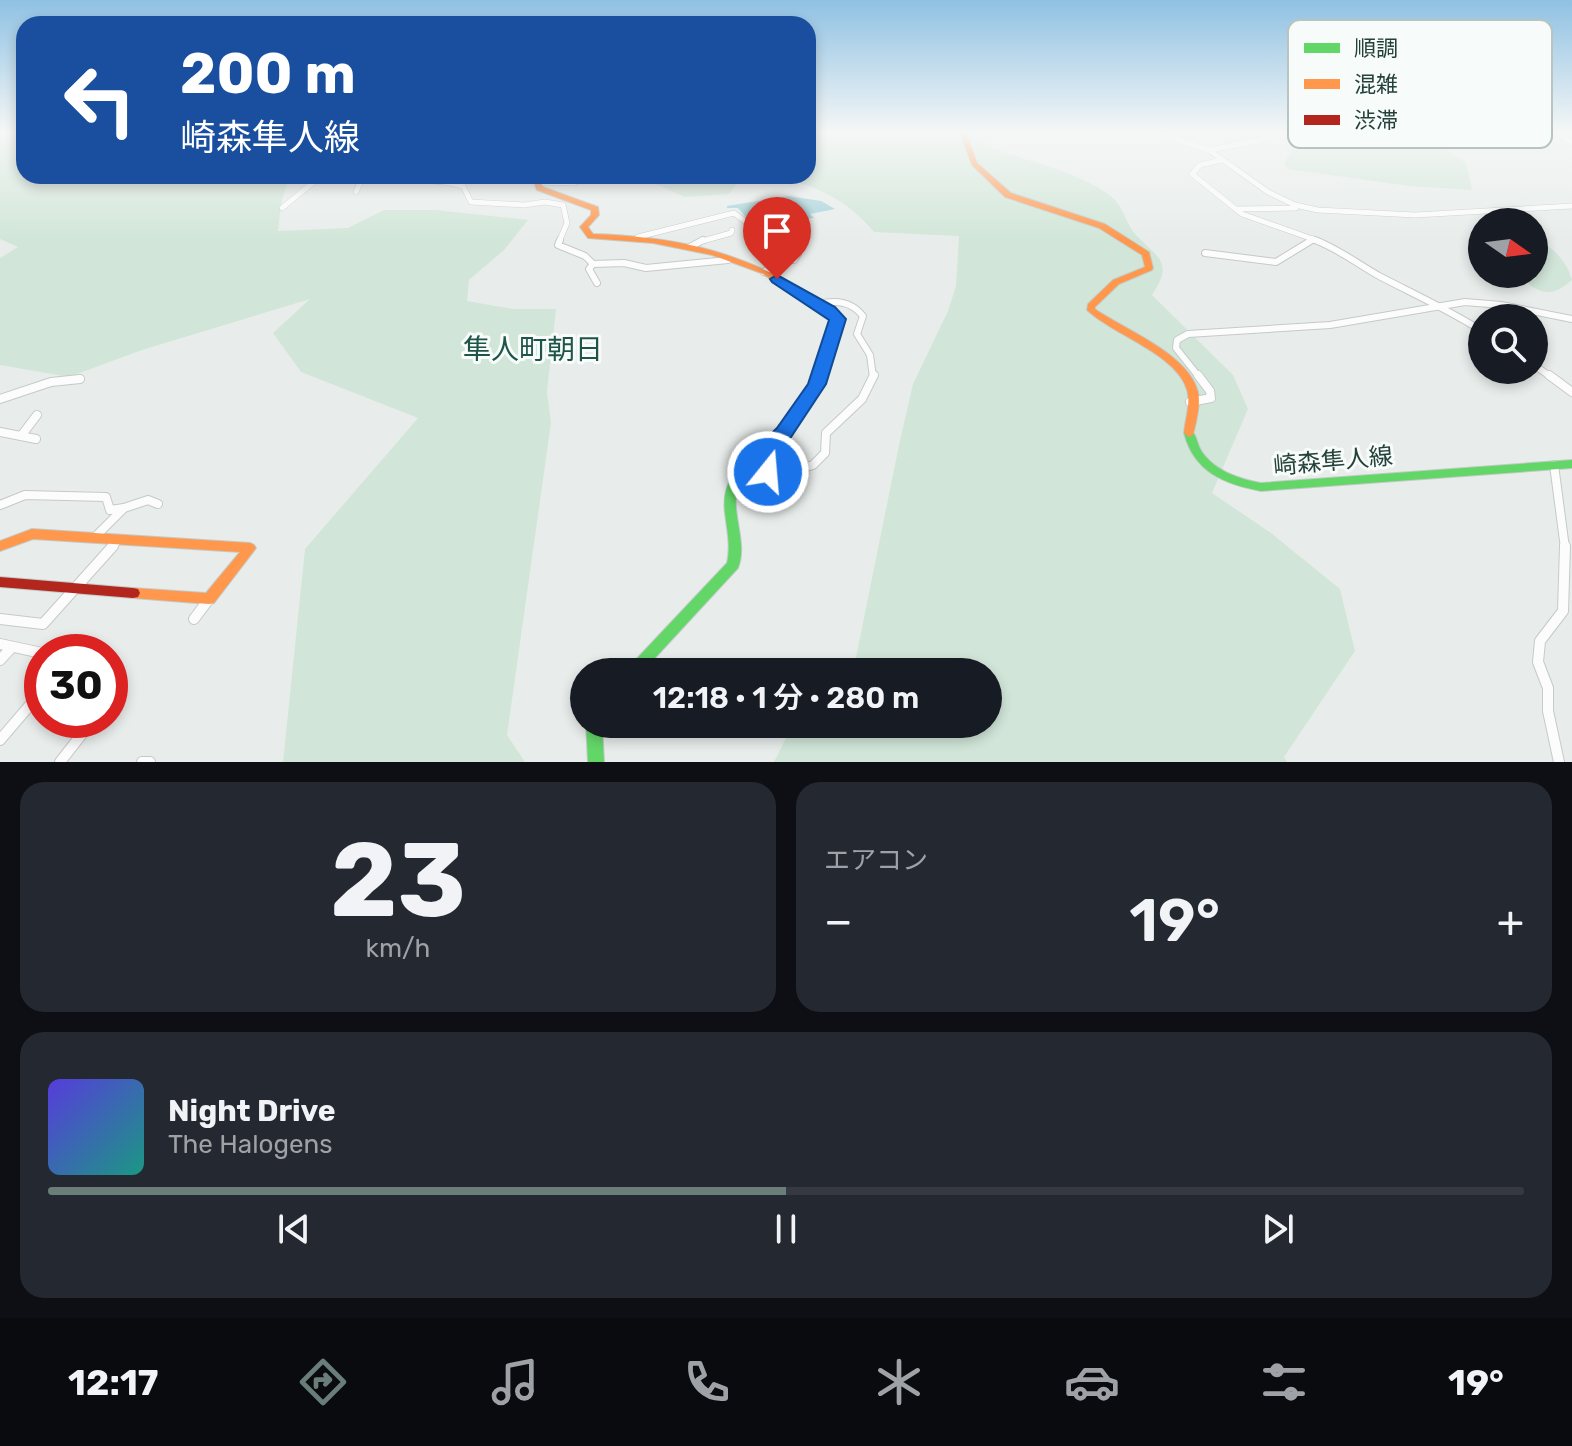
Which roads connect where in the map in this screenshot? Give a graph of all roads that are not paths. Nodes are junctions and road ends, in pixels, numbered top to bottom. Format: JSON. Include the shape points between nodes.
{"nodes":[{"id":1,"x":979,"y":169,"type":"edge"},
{"id":2,"x":1197,"y":169,"type":"edge"},
{"id":3,"x":1234,"y":169,"type":"edge"},
{"id":4,"x":311,"y":184,"type":"edge"},
{"id":5,"x":360,"y":184,"type":"edge"},
{"id":6,"x":461,"y":184,"type":"edge"},
{"id":7,"x":539,"y":184,"type":"edge"},
{"id":8,"x":356,"y":192,"type":"dead end"},
{"id":9,"x":1572,"y":206,"type":"edge"},
{"id":10,"x":282,"y":208,"type":"dead end"},
{"id":11,"x":1307,"y":208,"type":"junction"},
{"id":12,"x":1235,"y":209,"type":"junction"},
{"id":13,"x":732,"y":230,"type":"dead end"},
{"id":14,"x":638,"y":237,"type":"junction"},
{"id":15,"x":1313,"y":239,"type":"junction"},
{"id":16,"x":690,"y":247,"type":"junction"},
{"id":17,"x":1205,"y":253,"type":"dead end"},
{"id":18,"x":730,"y":260,"type":"junction"},
{"id":19,"x":593,"y":264,"type":"junction"},
{"id":20,"x":764,"y":272,"type":"junction"},
{"id":21,"x":597,"y":283,"type":"dead end"},
{"id":22,"x":818,"y":304,"type":"junction"},
{"id":23,"x":1443,"y":306,"type":"junction"},
{"id":24,"x":1572,"y":319,"type":"edge"},
{"id":25,"x":1468,"y":322,"type":"edge"},
{"id":26,"x":1548,"y":375,"type":"edge"},
{"id":27,"x":80,"y":379,"type":"dead end"},
{"id":28,"x":1572,"y":392,"type":"edge"},
{"id":29,"x":0,"y":399,"type":"edge"},
{"id":30,"x":1190,"y":402,"type":"junction"},
{"id":31,"x":37,"y":415,"type":"dead end"},
{"id":32,"x":0,"y":432,"type":"edge"},
{"id":33,"x":21,"y":436,"type":"junction"},
{"id":34,"x":36,"y":439,"type":"dead end"},
{"id":35,"x":767,"y":448,"type":"junction"},
{"id":36,"x":1572,"y":464,"type":"edge"},
{"id":37,"x":1554,"y":465,"type":"junction"},
{"id":38,"x":158,"y":504,"type":"dead end"},
{"id":39,"x":0,"y":505,"type":"edge"},
{"id":40,"x":124,"y":508,"type":"junction"},
{"id":41,"x":94,"y":538,"type":"junction"},
{"id":42,"x":118,"y":540,"type":"junction"},
{"id":43,"x":0,"y":546,"type":"edge"},
{"id":44,"x":1569,"y":559,"type":"edge"},
{"id":45,"x":0,"y":582,"type":"edge"},
{"id":46,"x":74,"y":588,"type":"junction"},
{"id":47,"x":209,"y":599,"type":"junction"},
{"id":48,"x":0,"y":619,"type":"edge"},
{"id":49,"x":194,"y":619,"type":"dead end"},
{"id":50,"x":0,"y":644,"type":"edge"},
{"id":51,"x":12,"y":647,"type":"junction"},
{"id":52,"x":24,"y":649,"type":"edge"},
{"id":53,"x":646,"y":658,"type":"edge"},
{"id":54,"x":0,"y":660,"type":"edge"},
{"id":55,"x":24,"y":712,"type":"edge"},
{"id":56,"x":79,"y":738,"type":"edge"},
{"id":57,"x":595,"y":738,"type":"edge"},
{"id":58,"x":0,"y":740,"type":"edge"},
{"id":59,"x":60,"y":762,"type":"edge"},
{"id":60,"x":142,"y":762,"type":"edge"},
{"id":61,"x":150,"y":762,"type":"edge"},
{"id":62,"x":596,"y":762,"type":"edge"},
{"id":63,"x":1559,"y":762,"type":"edge"}],
"edges":[{"from":1,"to":30,"type":"main road","name":"崎森隼人線","via":[[1008,195],[1102,226],[1146,254],[1149,268],[1116,282],[1091,310],[1114,329],[1167,357],[1191,384]]},
{"from":2,"to":12,"type":"street","via":[[1192,174]]},
{"from":3,"to":11,"type":"street","via":[[1268,192]]},
{"from":4,"to":10,"type":"street"},
{"from":5,"to":8,"type":"street"},
{"from":6,"to":19,"type":"street","via":[[471,202],[563,205],[567,223],[558,245]]},
{"from":7,"to":14,"type":"main road","via":[[547,192],[595,209],[584,227],[588,235]]},
{"from":9,"to":11,"type":"street","via":[[1415,215]]},
{"from":11,"to":12,"type":"street"},
{"from":12,"to":15,"type":"street"},
{"from":13,"to":16,"type":"street"},
{"from":14,"to":16,"type":"main road"},
{"from":14,"to":20,"type":"street","via":[[673,224],[734,213],[754,228],[776,230],[798,254]]},
{"from":15,"to":17,"type":"street","via":[[1276,262]]},
{"from":15,"to":23,"type":"street"},
{"from":16,"to":18,"type":"main road"},
{"from":18,"to":19,"type":"street","via":[[646,268]]},
{"from":18,"to":20,"type":"main road"},
{"from":19,"to":21,"type":"street","via":[[589,269]]},
{"from":20,"to":22,"type":"main road"},
{"from":22,"to":35,"type":"main road","via":[[837,319],[821,373],[798,414]]},
{"from":22,"to":35,"type":"street","via":[[851,304],[863,316],[857,334],[871,359],[870,392],[838,417],[826,433],[827,455],[813,466],[775,476],[765,463]]},
{"from":23,"to":24,"type":"street","via":[[1483,302]]},
{"from":23,"to":25,"type":"street"},
{"from":23,"to":30,"type":"street","via":[[1330,325],[1188,334],[1177,340],[1176,348],[1211,398]]},
{"from":26,"to":28,"type":"street"},
{"from":27,"to":29,"type":"street","via":[[51,382]]},
{"from":30,"to":37,"type":"main road","name":"崎森隼人線","via":[[1188,437],[1195,456],[1220,474],[1254,486]]},
{"from":31,"to":33,"type":"street"},
{"from":32,"to":33,"type":"street"},
{"from":33,"to":34,"type":"street"},
{"from":35,"to":53,"type":"main road","via":[[732,484],[729,499],[739,545],[733,565]]},
{"from":36,"to":37,"type":"main road","name":"崎森隼人線"},
{"from":37,"to":44,"type":"street"},
{"from":38,"to":40,"type":"street","via":[[148,500]]},
{"from":39,"to":40,"type":"street","via":[[34,495],[106,497],[110,510]]},
{"from":40,"to":41,"type":"street"},
{"from":41,"to":42,"type":"main road"},
{"from":41,"to":43,"type":"main road","via":[[32,534]]},
{"from":42,"to":46,"type":"street"},
{"from":42,"to":47,"type":"main road","via":[[250,548]]},
{"from":44,"to":63,"type":"street","via":[[1563,611],[1540,641],[1538,662],[1548,688]]},
{"from":45,"to":46,"type":"main road"},
{"from":46,"to":47,"type":"main road"},
{"from":46,"to":48,"type":"street","via":[[43,624]]},
{"from":47,"to":49,"type":"street"},
{"from":50,"to":51,"type":"street"},
{"from":51,"to":52,"type":"street"},
{"from":51,"to":54,"type":"street"},
{"from":55,"to":58,"type":"street"},
{"from":56,"to":59,"type":"street"},
{"from":57,"to":62,"type":"main road"},
{"from":60,"to":61,"type":"street"}]}
